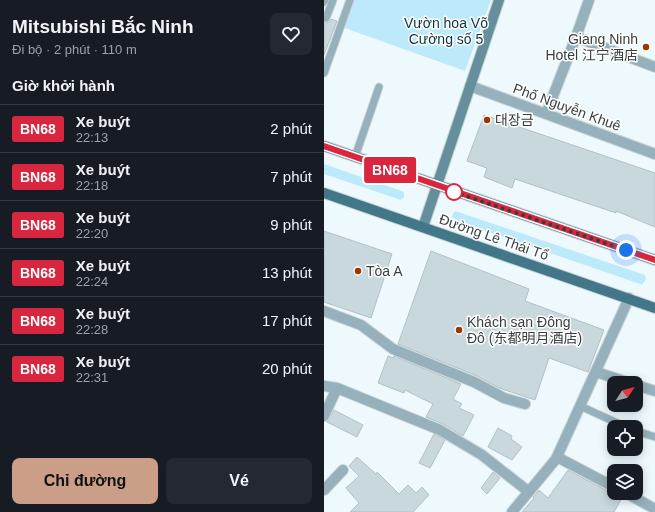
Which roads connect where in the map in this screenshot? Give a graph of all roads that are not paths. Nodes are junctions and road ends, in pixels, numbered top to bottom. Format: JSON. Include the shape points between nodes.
{"nodes":[{"id":1,"x":333,"y":0,"type":"edge"},
{"id":2,"x":350,"y":0,"type":"edge"},
{"id":3,"x":499,"y":0,"type":"edge"},
{"id":4,"x":589,"y":0,"type":"edge"},
{"id":5,"x":326,"y":18,"type":"dead end"},
{"id":6,"x":576,"y":37,"type":"junction"},
{"id":7,"x":655,"y":66,"type":"edge"},
{"id":8,"x":324,"y":73,"type":"edge"},
{"id":9,"x":379,"y":86,"type":"dead end"},
{"id":10,"x":470,"y":86,"type":"junction"},
{"id":11,"x":546,"y":114,"type":"junction"},
{"id":12,"x":324,"y":146,"type":"edge"},
{"id":13,"x":655,"y":154,"type":"edge"},
{"id":14,"x":355,"y":157,"type":"junction"},
{"id":15,"x":437,"y":186,"type":"junction"},
{"id":16,"x":324,"y":193,"type":"edge"},
{"id":17,"x":423,"y":227,"type":"junction"},
{"id":18,"x":655,"y":260,"type":"edge"},
{"id":19,"x":629,"y":298,"type":"junction"},
{"id":20,"x":655,"y":308,"type":"edge"},
{"id":21,"x":324,"y":311,"type":"edge"},
{"id":22,"x":596,"y":372,"type":"junction"},
{"id":23,"x":608,"y":376,"type":"edge"},
{"id":24,"x":324,"y":386,"type":"edge"},
{"id":25,"x":643,"y":387,"type":"edge"},
{"id":26,"x":337,"y":388,"type":"junction"},
{"id":27,"x":655,"y":391,"type":"edge"},
{"id":28,"x":525,"y":404,"type":"dead end"},
{"id":29,"x":580,"y":406,"type":"junction"},
{"id":30,"x":324,"y":416,"type":"edge"},
{"id":31,"x":611,"y":420,"type":"edge"},
{"id":32,"x":643,"y":433,"type":"edge"},
{"id":33,"x":655,"y":437,"type":"edge"},
{"id":34,"x":557,"y":457,"type":"junction"},
{"id":35,"x":343,"y":470,"type":"dead end"},
{"id":36,"x":607,"y":483,"type":"edge"},
{"id":37,"x":324,"y":490,"type":"edge"},
{"id":38,"x":529,"y":492,"type":"junction"},
{"id":39,"x":640,"y":500,"type":"edge"},
{"id":40,"x":655,"y":508,"type":"edge"},
{"id":41,"x":512,"y":512,"type":"edge"}],
"edges":[{"from":1,"to":5,"type":"lane"},
{"from":2,"to":8,"type":"lane"},
{"from":3,"to":10,"type":"street"},
{"from":4,"to":6,"type":"street"},
{"from":6,"to":7,"type":"street"},
{"from":6,"to":11,"type":"street"},
{"from":9,"to":14,"type":"lane"},
{"from":10,"to":11,"type":"street","name":"Phố Nguyễn Khuê"},
{"from":10,"to":15,"type":"street"},
{"from":11,"to":13,"type":"street","name":"Phố Nguyễn Khuê"},
{"from":12,"to":14,"type":"main road"},
{"from":14,"to":15,"type":"main road"},
{"from":15,"to":17,"type":"street"},
{"from":15,"to":18,"type":"main road"},
{"from":16,"to":17,"type":"main road","name":"Đường Lê Thái Tổ"},
{"from":17,"to":19,"type":"main road","name":"Đường Lê Thái Tổ"},
{"from":19,"to":20,"type":"main road","name":"Đường Lê Thái Tổ"},
{"from":19,"to":22,"type":"street"},
{"from":21,"to":28,"type":"street","via":[[361,325],[393,349],[474,382],[504,398]]},
{"from":22,"to":23,"type":"street"},
{"from":22,"to":29,"type":"street"},
{"from":24,"to":26,"type":"street"},
{"from":25,"to":27,"type":"street"},
{"from":26,"to":30,"type":"street"},
{"from":26,"to":38,"type":"street","via":[[440,430],[482,455]]},
{"from":29,"to":31,"type":"lane"},
{"from":29,"to":34,"type":"street"},
{"from":32,"to":33,"type":"lane"},
{"from":34,"to":36,"type":"street"},
{"from":34,"to":38,"type":"street"},
{"from":35,"to":37,"type":"street"},
{"from":38,"to":41,"type":"street"},
{"from":39,"to":40,"type":"street"}]}
